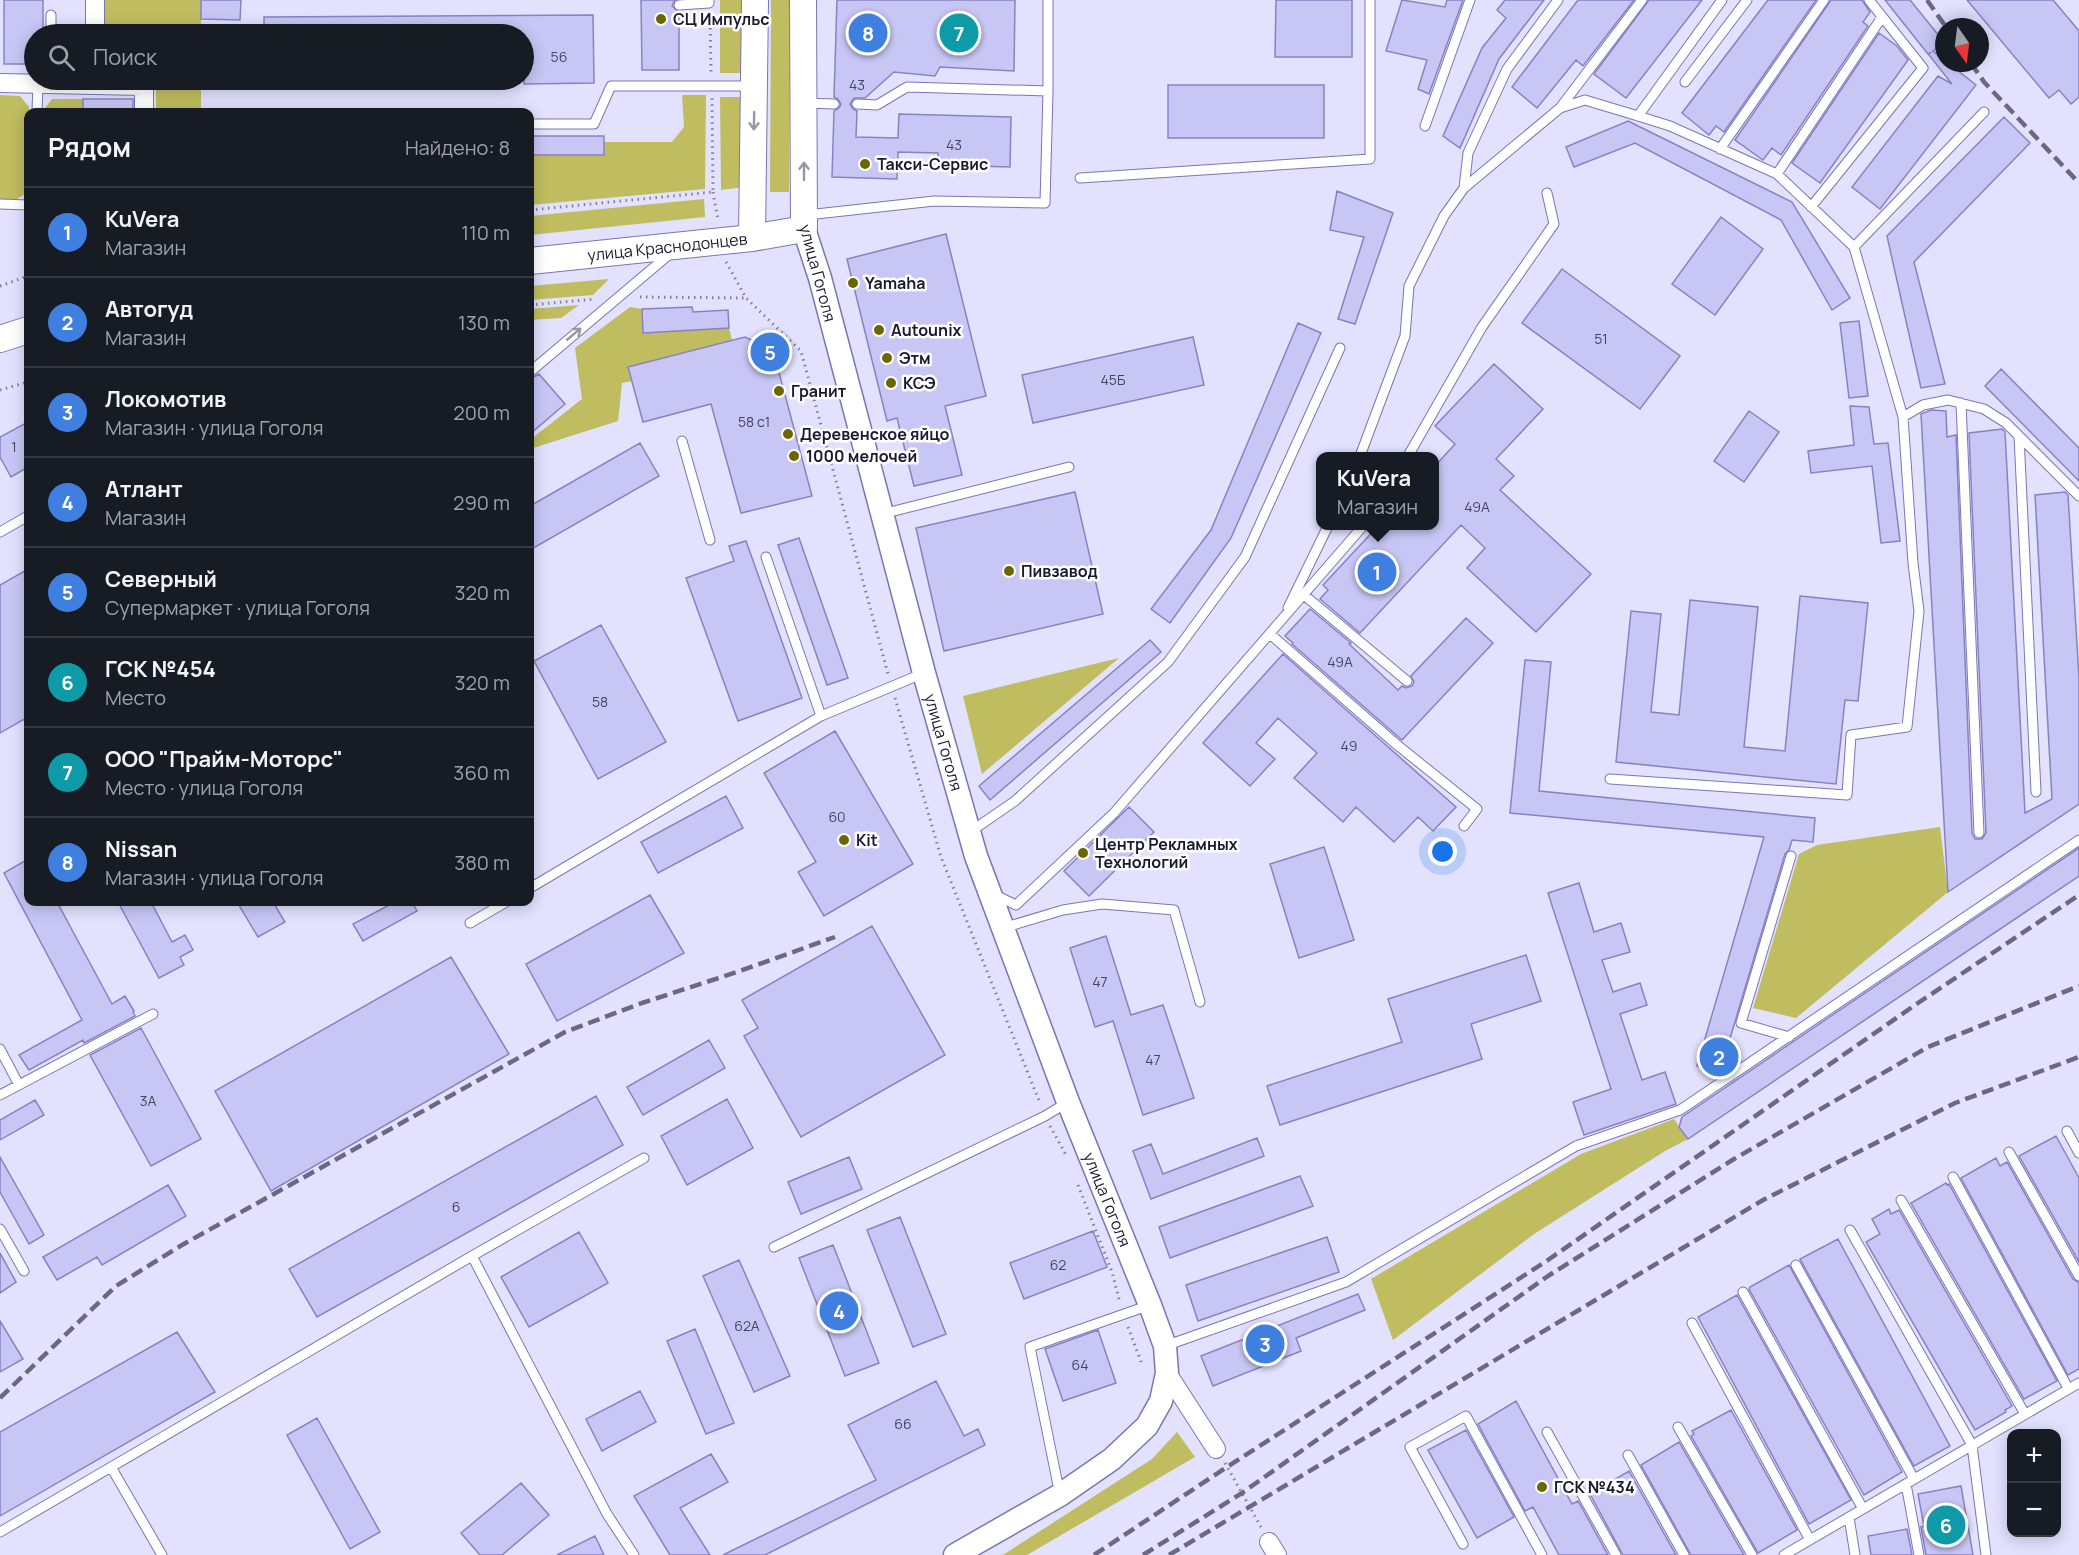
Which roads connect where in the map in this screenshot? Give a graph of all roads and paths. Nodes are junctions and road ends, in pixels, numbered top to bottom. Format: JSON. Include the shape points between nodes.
{"nodes":[{"id":1,"x":95,"y":0,"type":"edge"},
{"id":2,"x":755,"y":0,"type":"edge"},
{"id":3,"x":803,"y":0,"type":"edge"},
{"id":4,"x":1048,"y":0,"type":"edge"},
{"id":5,"x":1370,"y":0,"type":"edge"},
{"id":6,"x":1470,"y":0,"type":"edge"},
{"id":7,"x":1558,"y":0,"type":"edge"},
{"id":8,"x":1642,"y":0,"type":"edge"},
{"id":9,"x":1722,"y":0,"type":"edge"},
{"id":10,"x":1747,"y":0,"type":"edge"},
{"id":11,"x":1824,"y":0,"type":"edge"},
{"id":12,"x":1869,"y":0,"type":"edge"},
{"id":13,"x":709,"y":1,"type":"edge"},
{"id":14,"x":679,"y":5,"type":"dead end"},
{"id":15,"x":51,"y":15,"type":"dead end"},
{"id":16,"x":1882,"y":17,"type":"junction"},
{"id":17,"x":51,"y":24,"type":"edge"},
{"id":18,"x":95,"y":24,"type":"edge"},
{"id":19,"x":0,"y":82,"type":"edge"},
{"id":20,"x":24,"y":82,"type":"edge"},
{"id":21,"x":1685,"y":82,"type":"dead end"},
{"id":22,"x":712,"y":86,"type":"junction"},
{"id":23,"x":755,"y":86,"type":"junction"},
{"id":24,"x":44,"y":90,"type":"edge"},
{"id":25,"x":144,"y":90,"type":"edge"},
{"id":26,"x":1048,"y":91,"type":"junction"},
{"id":27,"x":803,"y":103,"type":"junction"},
{"id":28,"x":834,"y":104,"type":"dead end"},
{"id":29,"x":857,"y":104,"type":"dead end"},
{"id":30,"x":38,"y":108,"type":"edge"},
{"id":31,"x":144,"y":108,"type":"edge"},
{"id":32,"x":1560,"y":108,"type":"junction"},
{"id":33,"x":1984,"y":112,"type":"dead end"},
{"id":34,"x":1638,"y":116,"type":"junction"},
{"id":35,"x":534,"y":124,"type":"edge"},
{"id":36,"x":1425,"y":126,"type":"dead end"},
{"id":37,"x":1720,"y":149,"type":"junction"},
{"id":38,"x":1777,"y":174,"type":"junction"},
{"id":39,"x":1080,"y":178,"type":"dead end"},
{"id":40,"x":1464,"y":188,"type":"junction"},
{"id":41,"x":1547,"y":193,"type":"dead end"},
{"id":42,"x":0,"y":204,"type":"edge"},
{"id":43,"x":24,"y":205,"type":"edge"},
{"id":44,"x":1811,"y":207,"type":"junction"},
{"id":45,"x":534,"y":210,"type":"edge"},
{"id":46,"x":804,"y":222,"type":"junction"},
{"id":47,"x":752,"y":238,"type":"junction"},
{"id":48,"x":681,"y":245,"type":"junction"},
{"id":49,"x":1854,"y":247,"type":"junction"},
{"id":50,"x":534,"y":261,"type":"edge"},
{"id":51,"x":24,"y":277,"type":"edge"},
{"id":52,"x":0,"y":286,"type":"edge"},
{"id":53,"x":24,"y":331,"type":"edge"},
{"id":54,"x":0,"y":339,"type":"edge"},
{"id":55,"x":1340,"y":348,"type":"dead end"},
{"id":56,"x":534,"y":369,"type":"edge"},
{"id":57,"x":24,"y":383,"type":"edge"},
{"id":58,"x":0,"y":390,"type":"edge"},
{"id":59,"x":1961,"y":403,"type":"junction"},
{"id":60,"x":1903,"y":417,"type":"junction"},
{"id":61,"x":2019,"y":436,"type":"junction"},
{"id":62,"x":682,"y":441,"type":"dead end"},
{"id":63,"x":1362,"y":452,"type":"edge"},
{"id":64,"x":1410,"y":452,"type":"edge"},
{"id":65,"x":1069,"y":467,"type":"dead end"},
{"id":66,"x":2079,"y":496,"type":"edge"},
{"id":67,"x":882,"y":514,"type":"junction"},
{"id":68,"x":24,"y":518,"type":"edge"},
{"id":69,"x":1326,"y":530,"type":"edge"},
{"id":70,"x":1360,"y":530,"type":"edge"},
{"id":71,"x":0,"y":532,"type":"edge"},
{"id":72,"x":710,"y":540,"type":"dead end"},
{"id":73,"x":766,"y":557,"type":"dead end"},
{"id":74,"x":1305,"y":595,"type":"junction"},
{"id":75,"x":1282,"y":621,"type":"junction"},
{"id":76,"x":1270,"y":634,"type":"junction"},
{"id":77,"x":924,"y":673,"type":"junction"},
{"id":78,"x":1407,"y":681,"type":"dead end"},
{"id":79,"x":821,"y":716,"type":"junction"},
{"id":80,"x":1610,"y":778,"type":"dead end"},
{"id":81,"x":2036,"y":792,"type":"dead end"},
{"id":82,"x":1464,"y":826,"type":"dead end"},
{"id":83,"x":969,"y":832,"type":"junction"},
{"id":84,"x":1979,"y":833,"type":"dead end"},
{"id":85,"x":2079,"y":840,"type":"edge"},
{"id":86,"x":1791,"y":856,"type":"dead end"},
{"id":87,"x":534,"y":886,"type":"edge"},
{"id":88,"x":990,"y":893,"type":"junction"},
{"id":89,"x":499,"y":906,"type":"edge"},
{"id":90,"x":470,"y":922,"type":"dead end"},
{"id":91,"x":1003,"y":928,"type":"junction"},
{"id":92,"x":1200,"y":1002,"type":"dead end"},
{"id":93,"x":153,"y":1014,"type":"dead end"},
{"id":94,"x":1789,"y":1037,"type":"junction"},
{"id":95,"x":0,"y":1049,"type":"edge"},
{"id":96,"x":19,"y":1085,"type":"junction"},
{"id":97,"x":0,"y":1095,"type":"edge"},
{"id":98,"x":1068,"y":1102,"type":"junction"},
{"id":99,"x":2067,"y":1131,"type":"dead end"},
{"id":100,"x":2009,"y":1152,"type":"dead end"},
{"id":101,"x":2079,"y":1153,"type":"edge"},
{"id":102,"x":644,"y":1158,"type":"dead end"},
{"id":103,"x":1953,"y":1177,"type":"dead end"},
{"id":104,"x":1901,"y":1200,"type":"dead end"},
{"id":105,"x":0,"y":1229,"type":"edge"},
{"id":106,"x":1850,"y":1230,"type":"dead end"},
{"id":107,"x":774,"y":1247,"type":"dead end"},
{"id":108,"x":472,"y":1256,"type":"junction"},
{"id":109,"x":1796,"y":1265,"type":"dead end"},
{"id":110,"x":24,"y":1270,"type":"dead end"},
{"id":111,"x":2079,"y":1276,"type":"edge"},
{"id":112,"x":1743,"y":1292,"type":"dead end"},
{"id":113,"x":1150,"y":1305,"type":"junction"},
{"id":114,"x":1692,"y":1323,"type":"dead end"},
{"id":115,"x":1165,"y":1346,"type":"junction"},
{"id":116,"x":1167,"y":1373,"type":"junction"},
{"id":117,"x":2079,"y":1383,"type":"edge"},
{"id":118,"x":2068,"y":1388,"type":"junction"},
{"id":119,"x":2025,"y":1414,"type":"junction"},
{"id":120,"x":1678,"y":1427,"type":"dead end"},
{"id":121,"x":1547,"y":1432,"type":"dead end"},
{"id":122,"x":1972,"y":1445,"type":"junction"},
{"id":123,"x":1216,"y":1449,"type":"joint"},
{"id":124,"x":1628,"y":1455,"type":"dead end"},
{"id":125,"x":111,"y":1467,"type":"junction"},
{"id":126,"x":1910,"y":1482,"type":"junction"},
{"id":127,"x":1060,"y":1495,"type":"junction"},
{"id":128,"x":1863,"y":1509,"type":"junction"},
{"id":129,"x":1849,"y":1517,"type":"junction"},
{"id":130,"x":0,"y":1532,"type":"edge"},
{"id":131,"x":1810,"y":1540,"type":"junction"},
{"id":132,"x":1463,"y":1544,"type":"dead end"},
{"id":133,"x":1273,"y":1549,"type":"edge"},
{"id":134,"x":1795,"y":1552,"type":"edge"},
{"id":135,"x":162,"y":1555,"type":"edge"},
{"id":136,"x":634,"y":1555,"type":"edge"},
{"id":137,"x":955,"y":1555,"type":"edge"},
{"id":138,"x":1542,"y":1555,"type":"edge"},
{"id":139,"x":1616,"y":1555,"type":"edge"},
{"id":140,"x":1684,"y":1555,"type":"edge"},
{"id":141,"x":1752,"y":1555,"type":"edge"},
{"id":142,"x":1784,"y":1555,"type":"edge"},
{"id":143,"x":1856,"y":1555,"type":"edge"},
{"id":144,"x":1919,"y":1555,"type":"edge"},
{"id":145,"x":1986,"y":1555,"type":"edge"}],
"edges":[{"from":1,"to":18,"type":"street"},
{"from":2,"to":23,"type":"main road"},
{"from":3,"to":27,"type":"main road","name":"улица Гоголя"},
{"from":4,"to":26,"type":"lane"},
{"from":5,"to":39,"type":"lane","via":[[1370,159]]},
{"from":6,"to":36,"type":"lane"},
{"from":7,"to":40,"type":"lane","via":[[1507,69],[1468,153]]},
{"from":8,"to":32,"type":"lane"},
{"from":9,"to":34,"type":"lane"},
{"from":10,"to":21,"type":"lane"},
{"from":11,"to":37,"type":"lane"},
{"from":12,"to":16,"type":"lane"},
{"from":13,"to":14,"type":"lane"},
{"from":13,"to":22,"type":"path"},
{"from":15,"to":17,"type":"lane"},
{"from":16,"to":38,"type":"lane"},
{"from":16,"to":44,"type":"lane","via":[[1923,68]]},
{"from":19,"to":20,"type":"street"},
{"from":22,"to":23,"type":"lane"},
{"from":22,"to":35,"type":"lane","via":[[611,86],[594,124]]},
{"from":22,"to":45,"type":"path","via":[[714,192]]},
{"from":23,"to":47,"type":"main road","one_way":true},
{"from":24,"to":30,"type":"lane"},
{"from":25,"to":31,"type":"street"},
{"from":26,"to":29,"type":"lane","via":[[907,87],[877,105]]},
{"from":26,"to":46,"type":"lane","via":[[1045,203],[934,201]]},
{"from":27,"to":28,"type":"lane"},
{"from":46,"to":27,"type":"main road","name":"улица Гоголя","one_way":true},
{"from":32,"to":34,"type":"lane","via":[[1585,100]]},
{"from":32,"to":40,"type":"lane"},
{"from":33,"to":49,"type":"lane"},
{"from":34,"to":37,"type":"lane"},
{"from":37,"to":38,"type":"lane"},
{"from":38,"to":44,"type":"lane"},
{"from":40,"to":63,"type":"lane","via":[[1444,216],[1409,286],[1405,336]]},
{"from":41,"to":64,"type":"lane","via":[[1554,224],[1482,327]]},
{"from":42,"to":43,"type":"lane"},
{"from":44,"to":49,"type":"lane"},
{"from":46,"to":47,"type":"main road","name":"улица Краснодонцев"},
{"from":46,"to":67,"type":"street","name":"улица Гоголя"},
{"from":47,"to":48,"type":"main road","name":"улица Краснодонцев"},
{"from":48,"to":50,"type":"main road","name":"улица Краснодонцев"},
{"from":56,"to":48,"type":"lane","one_way":true},
{"from":49,"to":60,"type":"lane"},
{"from":51,"to":52,"type":"path"},
{"from":53,"to":54,"type":"main road"},
{"from":55,"to":83,"type":"lane","via":[[1245,557],[1168,662],[1015,801]]},
{"from":57,"to":58,"type":"path"},
{"from":59,"to":60,"type":"lane","via":[[1948,400],[1923,405]]},
{"from":59,"to":61,"type":"lane","via":[[1984,409]]},
{"from":59,"to":84,"type":"lane"},
{"from":60,"to":80,"type":"lane","via":[[1919,611],[1907,727],[1851,735],[1847,795]]},
{"from":61,"to":66,"type":"lane"},
{"from":61,"to":81,"type":"lane"},
{"from":62,"to":72,"type":"lane"},
{"from":65,"to":67,"type":"lane"},
{"from":67,"to":77,"type":"street","name":"улица Гоголя"},
{"from":68,"to":71,"type":"lane"},
{"from":69,"to":75,"type":"lane"},
{"from":70,"to":74,"type":"lane"},
{"from":73,"to":79,"type":"lane"},
{"from":74,"to":75,"type":"lane"},
{"from":74,"to":78,"type":"lane"},
{"from":75,"to":76,"type":"lane"},
{"from":76,"to":82,"type":"lane","via":[[1477,809]]},
{"from":76,"to":88,"type":"lane","via":[[1114,813],[1043,881],[1016,905]]},
{"from":77,"to":79,"type":"lane"},
{"from":77,"to":83,"type":"street","name":"улица Гоголя"},
{"from":79,"to":87,"type":"lane"},
{"from":83,"to":88,"type":"street","name":"улица Гоголя"},
{"from":85,"to":94,"type":"lane"},
{"from":86,"to":94,"type":"lane","via":[[1741,1023]]},
{"from":88,"to":91,"type":"street","name":"улица Гоголя"},
{"from":89,"to":90,"type":"lane"},
{"from":91,"to":92,"type":"lane","via":[[1063,910],[1102,904],[1174,909]]},
{"from":91,"to":98,"type":"street","name":"улица Гоголя"},
{"from":93,"to":96,"type":"lane"},
{"from":94,"to":115,"type":"lane","via":[[1680,1110],[1576,1146],[1346,1282]]},
{"from":95,"to":96,"type":"lane"},
{"from":96,"to":97,"type":"lane"},
{"from":98,"to":107,"type":"lane"},
{"from":98,"to":113,"type":"street","name":"улица Гоголя"},
{"from":99,"to":101,"type":"lane"},
{"from":100,"to":111,"type":"lane"},
{"from":102,"to":108,"type":"lane"},
{"from":103,"to":118,"type":"lane"},
{"from":104,"to":119,"type":"lane"},
{"from":105,"to":110,"type":"lane"},
{"from":106,"to":122,"type":"lane"},
{"from":108,"to":125,"type":"lane"},
{"from":108,"to":136,"type":"lane","via":[[607,1514]]},
{"from":109,"to":126,"type":"lane"},
{"from":112,"to":128,"type":"lane"},
{"from":113,"to":115,"type":"street","name":"улица Гоголя"},
{"from":113,"to":127,"type":"lane","via":[[1030,1347]]},
{"from":114,"to":131,"type":"lane"},
{"from":115,"to":116,"type":"street","name":"улица Гоголя"},
{"from":116,"to":123,"type":"street","name":"улица Гоголя"},
{"from":116,"to":127,"type":"street","via":[[1161,1401],[1146,1426],[1112,1459]]},
{"from":117,"to":118,"type":"lane"},
{"from":118,"to":119,"type":"lane"},
{"from":119,"to":122,"type":"lane"},
{"from":120,"to":141,"type":"lane"},
{"from":121,"to":139,"type":"lane"},
{"from":122,"to":126,"type":"lane"},
{"from":122,"to":145,"type":"lane"},
{"from":123,"to":133,"type":"path"},
{"from":124,"to":140,"type":"lane"},
{"from":125,"to":130,"type":"lane"},
{"from":125,"to":135,"type":"lane"},
{"from":126,"to":128,"type":"lane"},
{"from":126,"to":144,"type":"lane"},
{"from":127,"to":137,"type":"street"},
{"from":128,"to":129,"type":"lane"},
{"from":129,"to":131,"type":"lane"},
{"from":129,"to":143,"type":"lane"},
{"from":131,"to":134,"type":"lane"},
{"from":132,"to":138,"type":"lane","via":[[1410,1447],[1466,1416]]},
{"from":134,"to":142,"type":"lane"}]}
